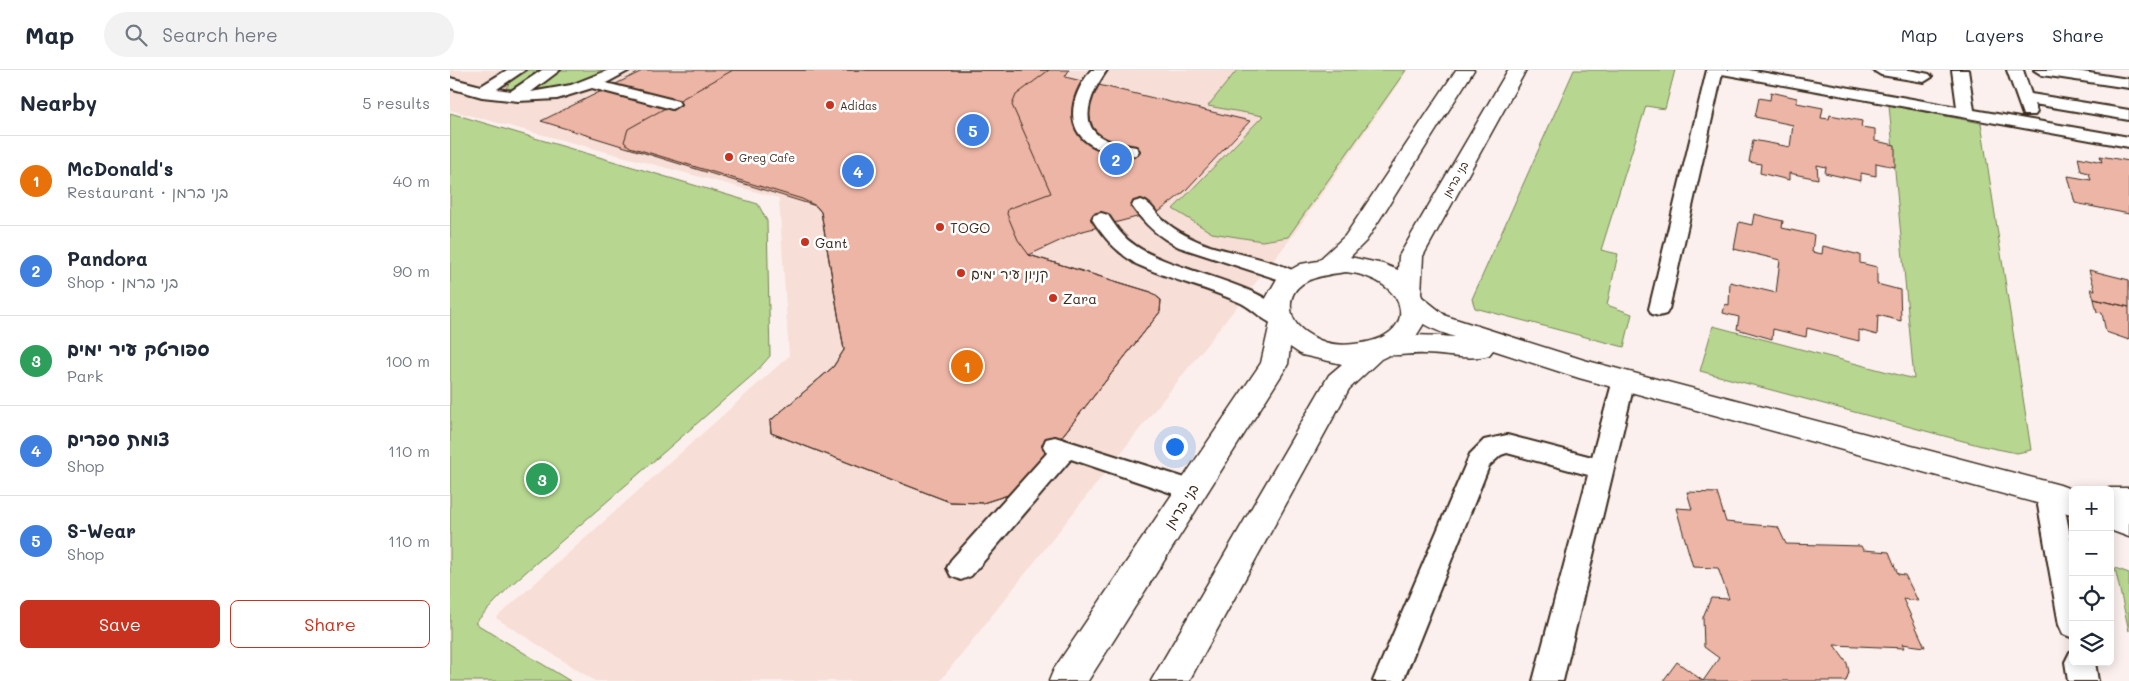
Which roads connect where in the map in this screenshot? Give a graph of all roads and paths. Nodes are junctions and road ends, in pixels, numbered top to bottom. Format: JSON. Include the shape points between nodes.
{"nodes":[{"id":1,"x":468,"y":70,"type":"edge"},
{"id":2,"x":517,"y":70,"type":"edge"},
{"id":3,"x":552,"y":70,"type":"edge"},
{"id":4,"x":622,"y":70,"type":"edge"},
{"id":5,"x":1099,"y":70,"type":"edge"},
{"id":6,"x":1465,"y":70,"type":"edge"},
{"id":7,"x":1517,"y":70,"type":"edge"},
{"id":8,"x":1715,"y":70,"type":"edge"},
{"id":9,"x":1723,"y":70,"type":"edge"},
{"id":10,"x":1881,"y":70,"type":"edge"},
{"id":11,"x":1960,"y":70,"type":"edge"},
{"id":12,"x":2015,"y":70,"type":"edge"},
{"id":13,"x":2042,"y":70,"type":"edge"},
{"id":14,"x":1924,"y":78,"type":"dead end"},
{"id":15,"x":450,"y":81,"type":"edge"},
{"id":16,"x":593,"y":84,"type":"junction"},
{"id":17,"x":2128,"y":84,"type":"edge"},
{"id":18,"x":482,"y":92,"type":"junction"},
{"id":19,"x":514,"y":96,"type":"junction"},
{"id":20,"x":2024,"y":98,"type":"junction"},
{"id":21,"x":672,"y":104,"type":"dead end"},
{"id":22,"x":1966,"y":113,"type":"junction"},
{"id":23,"x":2129,"y":115,"type":"edge"},
{"id":24,"x":2034,"y":125,"type":"junction"},
{"id":25,"x":2129,"y":142,"type":"edge"},
{"id":26,"x":1130,"y":152,"type":"dead end"},
{"id":27,"x":1141,"y":206,"type":"dead end"},
{"id":28,"x":1101,"y":219,"type":"dead end"},
{"id":29,"x":1327,"y":265,"type":"junction"},
{"id":30,"x":1293,"y":278,"type":"junction"},
{"id":31,"x":1411,"y":298,"type":"junction"},
{"id":32,"x":1659,"y":309,"type":"dead end"},
{"id":33,"x":1279,"y":322,"type":"junction"},
{"id":34,"x":1380,"y":349,"type":"junction"},
{"id":35,"x":1579,"y":368,"type":"junction"},
{"id":36,"x":1624,"y":380,"type":"junction"},
{"id":37,"x":1602,"y":469,"type":"junction"},
{"id":38,"x":1192,"y":490,"type":"junction"},
{"id":39,"x":2065,"y":498,"type":"edge"},
{"id":40,"x":2114,"y":500,"type":"edge"},
{"id":41,"x":2129,"y":500,"type":"edge"},
{"id":42,"x":2114,"y":518,"type":"edge"},
{"id":43,"x":2129,"y":524,"type":"edge"},
{"id":44,"x":961,"y":568,"type":"dead end"},
{"id":45,"x":2073,"y":621,"type":"edge"},
{"id":46,"x":2081,"y":666,"type":"edge"},
{"id":47,"x":1068,"y":681,"type":"edge"},
{"id":48,"x":1169,"y":681,"type":"edge"},
{"id":49,"x":1388,"y":681,"type":"edge"},
{"id":50,"x":1548,"y":681,"type":"edge"},
{"id":51,"x":2083,"y":681,"type":"edge"}],
"edges":[{"from":1,"to":15,"type":"lane"},
{"from":2,"to":18,"type":"lane"},
{"from":3,"to":19,"type":"lane"},
{"from":4,"to":16,"type":"lane"},
{"from":5,"to":26,"type":"lane","via":[[1087,86],[1081,111],[1082,127],[1100,143]]},
{"from":6,"to":29,"type":"street","via":[[1354,241]]},
{"from":7,"to":31,"type":"street","name":"בני ברמן","via":[[1411,256]]},
{"from":8,"to":32,"type":"lane"},
{"from":9,"to":22,"type":"lane"},
{"from":10,"to":14,"type":"lane"},
{"from":11,"to":22,"type":"lane"},
{"from":12,"to":20,"type":"lane"},
{"from":13,"to":17,"type":"lane"},
{"from":15,"to":18,"type":"lane"},
{"from":16,"to":19,"type":"lane","via":[[558,95]]},
{"from":16,"to":21,"type":"lane"},
{"from":18,"to":19,"type":"lane"},
{"from":20,"to":23,"type":"lane"},
{"from":20,"to":24,"type":"lane"},
{"from":22,"to":24,"type":"lane"},
{"from":24,"to":25,"type":"lane"},
{"from":27,"to":30,"type":"lane","via":[[1157,225],[1176,238]]},
{"from":28,"to":33,"type":"lane","via":[[1115,239],[1144,259],[1184,277],[1252,300]]},
{"from":29,"to":30,"type":"street"},
{"from":29,"to":31,"type":"street","via":[[1366,266],[1398,282]]},
{"from":30,"to":33,"type":"street","via":[[1281,290],[1276,304]]},
{"from":31,"to":34,"type":"street","via":[[1414,315],[1410,327],[1400,338]]},
{"from":31,"to":35,"type":"street","via":[[1437,322]]},
{"from":33,"to":34,"type":"street","via":[[1293,338],[1329,353],[1351,355]]},
{"from":33,"to":38,"type":"street","name":"בני ברמן","via":[[1274,364]]},
{"from":34,"to":35,"type":"street","via":[[1434,343],[1508,353]]},
{"from":34,"to":48,"type":"street","via":[[1339,382]]},
{"from":35,"to":36,"type":"street"},
{"from":36,"to":37,"type":"lane"},
{"from":36,"to":39,"type":"street"},
{"from":37,"to":49,"type":"lane","via":[[1506,444],[1493,447],[1479,461]]},
{"from":37,"to":50,"type":"lane"},
{"from":38,"to":44,"type":"lane","via":[[1060,447]]},
{"from":38,"to":47,"type":"street","name":"בני ברמן"},
{"from":39,"to":45,"type":"lane"},
{"from":40,"to":41,"type":"street"},
{"from":42,"to":43,"type":"street"},
{"from":46,"to":51,"type":"lane"}]}
